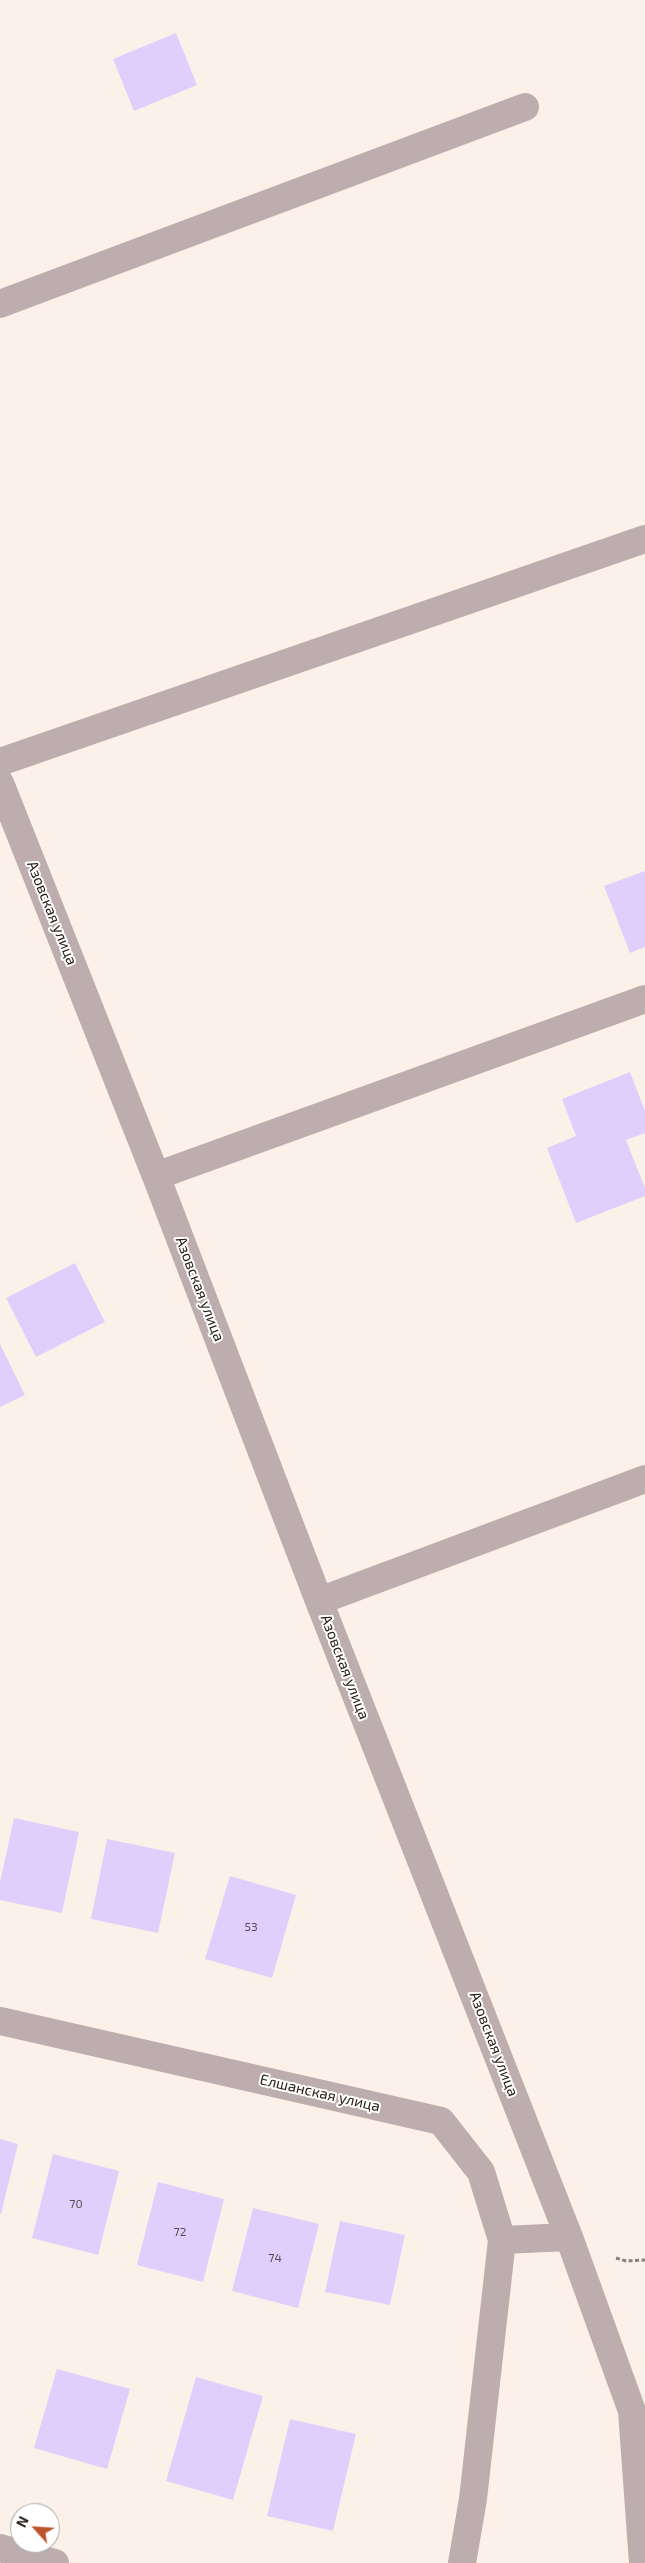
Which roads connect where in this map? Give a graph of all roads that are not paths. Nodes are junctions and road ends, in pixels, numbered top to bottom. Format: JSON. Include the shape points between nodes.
{"nodes":[{"id":1,"x":525,"y":107,"type":"dead end"},
{"id":2,"x":0,"y":304,"type":"edge"},
{"id":3,"x":645,"y":539,"type":"edge"},
{"id":4,"x":0,"y":762,"type":"edge"},
{"id":5,"x":0,"y":783,"type":"edge"},
{"id":6,"x":645,"y":999,"type":"edge"},
{"id":7,"x":156,"y":1176,"type":"junction"},
{"id":8,"x":645,"y":1479,"type":"edge"},
{"id":9,"x":319,"y":1601,"type":"junction"},
{"id":10,"x":0,"y":2021,"type":"edge"},
{"id":11,"x":569,"y":2237,"type":"junction"},
{"id":12,"x":502,"y":2240,"type":"junction"},
{"id":13,"x":0,"y":2548,"type":"edge"},
{"id":14,"x":55,"y":2563,"type":"edge"},
{"id":15,"x":462,"y":2563,"type":"edge"},
{"id":16,"x":643,"y":2563,"type":"edge"}],
"edges":[{"from":1,"to":2,"type":"street"},
{"from":3,"to":4,"type":"street"},
{"from":5,"to":7,"type":"street","name":"Азовская улица"},
{"from":6,"to":7,"type":"street"},
{"from":7,"to":9,"type":"street","name":"Азовская улица"},
{"from":8,"to":9,"type":"street"},
{"from":9,"to":11,"type":"street","name":"Азовская улица"},
{"from":10,"to":12,"type":"street","name":"Елшанская улица","via":[[441,2121],[481,2172]]},
{"from":11,"to":12,"type":"street"},
{"from":11,"to":16,"type":"street","name":"Азовская улица","via":[[632,2412]]},
{"from":12,"to":15,"type":"street","via":[[473,2499]]},
{"from":13,"to":14,"type":"street"}]}
